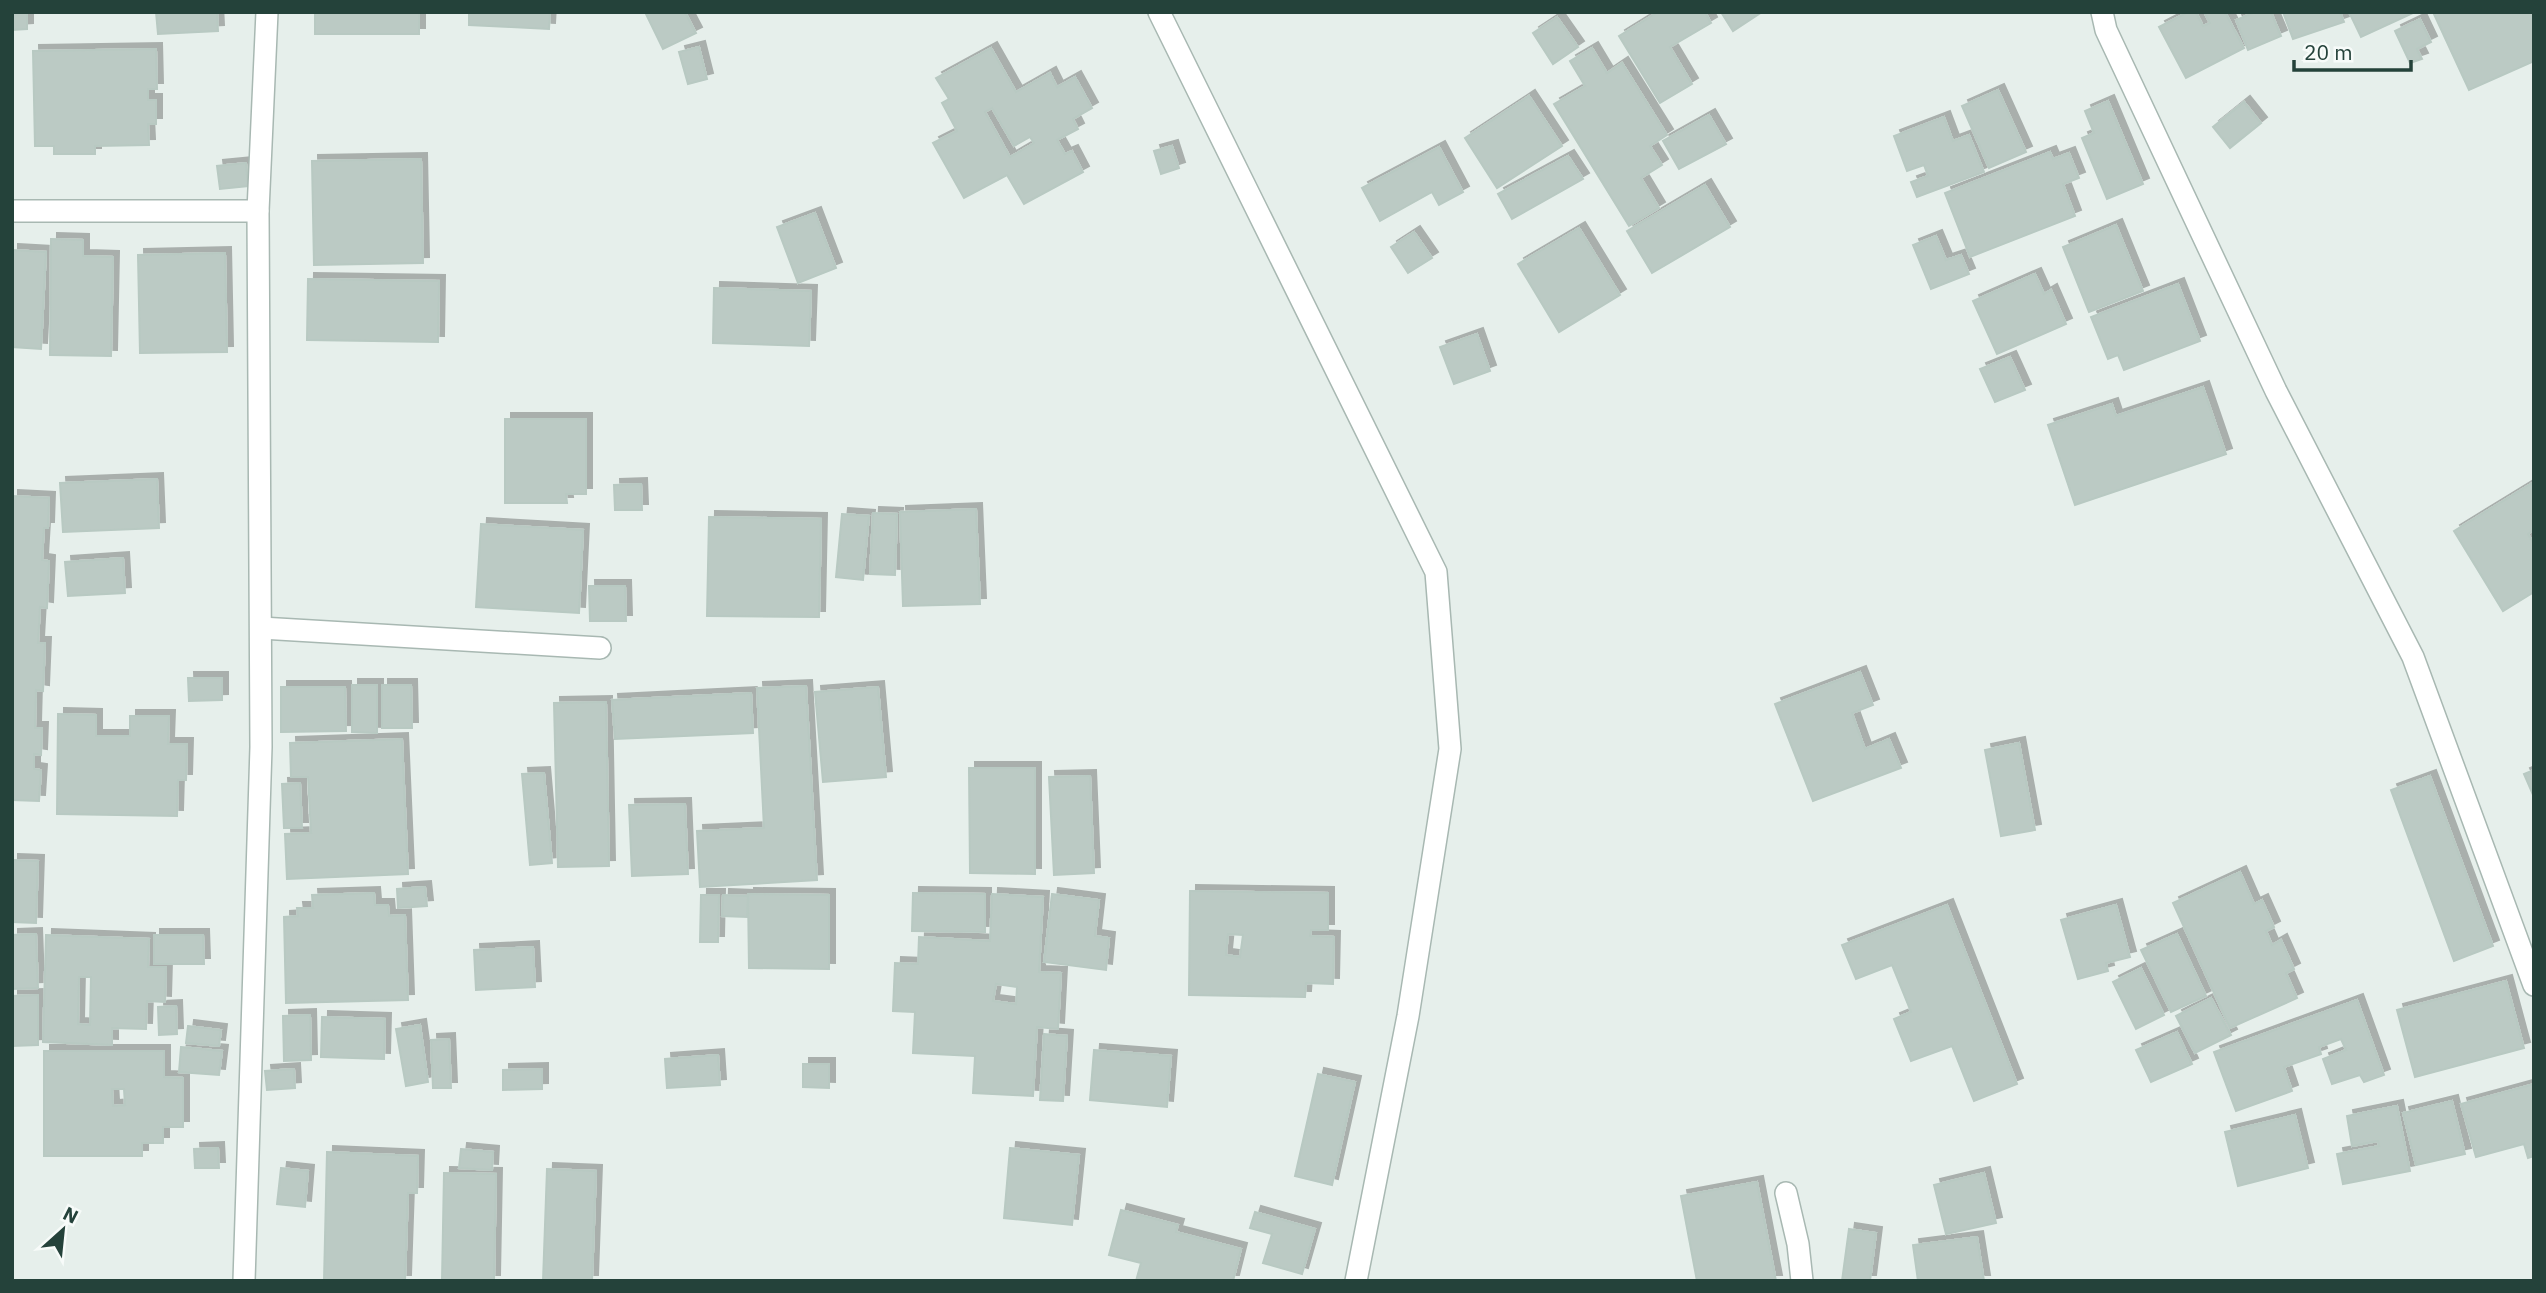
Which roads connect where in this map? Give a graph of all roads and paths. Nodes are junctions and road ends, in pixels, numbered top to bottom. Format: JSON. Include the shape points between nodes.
{"nodes":[{"id":1,"x":267,"y":12,"type":"edge"},
{"id":2,"x":1159,"y":12,"type":"edge"},
{"id":3,"x":2102,"y":12,"type":"edge"},
{"id":4,"x":12,"y":211,"type":"edge"},
{"id":5,"x":258,"y":211,"type":"junction"},
{"id":6,"x":261,"y":628,"type":"junction"},
{"id":7,"x":600,"y":648,"type":"dead end"},
{"id":8,"x":2534,"y":985,"type":"edge"},
{"id":9,"x":1786,"y":1193,"type":"dead end"},
{"id":10,"x":244,"y":1281,"type":"edge"},
{"id":11,"x":1356,"y":1281,"type":"edge"},
{"id":12,"x":1802,"y":1281,"type":"edge"}],
"edges":[{"from":1,"to":5,"type":"street"},
{"from":2,"to":11,"type":"street","via":[[1436,572],[1450,749],[1408,1016]]},
{"from":3,"to":8,"type":"street","via":[[2106,30],[2276,391],[2413,657]]},
{"from":4,"to":5,"type":"street"},
{"from":5,"to":6,"type":"street"},
{"from":6,"to":7,"type":"street"},
{"from":6,"to":10,"type":"street"},
{"from":9,"to":12,"type":"street"}]}
